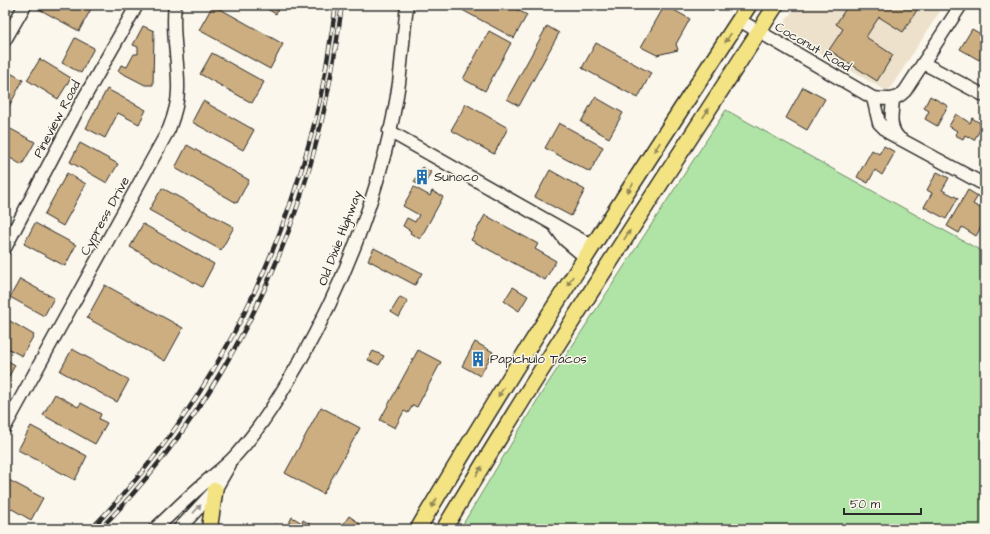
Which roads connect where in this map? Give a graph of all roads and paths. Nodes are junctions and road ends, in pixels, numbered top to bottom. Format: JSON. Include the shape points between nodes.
{"nodes":[{"id":1,"x":25,"y":5,"type":"edge"},
{"id":2,"x":137,"y":5,"type":"edge"},
{"id":3,"x":176,"y":5,"type":"edge"},
{"id":4,"x":407,"y":5,"type":"edge"},
{"id":5,"x":749,"y":5,"type":"edge"},
{"id":6,"x":776,"y":5,"type":"edge"},
{"id":7,"x":961,"y":5,"type":"edge"},
{"id":8,"x":739,"y":20,"type":"junction"},
{"id":9,"x":759,"y":31,"type":"junction"},
{"id":10,"x":5,"y":40,"type":"edge"},
{"id":11,"x":923,"y":63,"type":"junction"},
{"id":12,"x":985,"y":96,"type":"edge"},
{"id":13,"x":874,"y":98,"type":"junction"},
{"id":14,"x":893,"y":100,"type":"junction"},
{"id":15,"x":389,"y":131,"type":"junction"},
{"id":16,"x":899,"y":138,"type":"junction"},
{"id":17,"x":985,"y":184,"type":"edge"},
{"id":18,"x":614,"y":213,"type":"junction"},
{"id":19,"x":5,"y":248,"type":"edge"},
{"id":20,"x":589,"y":251,"type":"junction"},
{"id":21,"x":610,"y":260,"type":"junction"},
{"id":22,"x":591,"y":292,"type":"junction"},
{"id":23,"x":5,"y":427,"type":"edge"},
{"id":24,"x":235,"y":456,"type":"junction"},
{"id":25,"x":215,"y":490,"type":"junction"},
{"id":26,"x":187,"y":499,"type":"junction"},
{"id":27,"x":155,"y":529,"type":"edge"},
{"id":28,"x":163,"y":529,"type":"edge"},
{"id":29,"x":179,"y":529,"type":"edge"},
{"id":30,"x":212,"y":529,"type":"edge"},
{"id":31,"x":418,"y":529,"type":"edge"},
{"id":32,"x":444,"y":529,"type":"edge"}],
"edges":[{"from":1,"to":10,"type":"street"},
{"from":2,"to":19,"type":"street","name":"Pineview Road","via":[[79,107]]},
{"from":3,"to":23,"type":"street","name":"Cypress Drive","via":[[174,28],[178,91],[169,129]]},
{"from":4,"to":15,"type":"street","name":"Old Dixie Highway","via":[[398,84]]},
{"from":5,"to":8,"type":"main road"},
{"from":6,"to":9,"type":"main road"},
{"from":7,"to":11,"type":"street"},
{"from":8,"to":9,"type":"street","name":"Coconut Road"},
{"from":8,"to":18,"type":"main road","one_way":true},
{"from":9,"to":13,"type":"street","name":"Coconut Road"},
{"from":21,"to":9,"type":"main road","one_way":true},
{"from":11,"to":12,"type":"street"},
{"from":11,"to":14,"type":"street","via":[[905,91]]},
{"from":13,"to":14,"type":"street"},
{"from":13,"to":16,"type":"street","via":[[879,123]]},
{"from":14,"to":16,"type":"street","via":[[893,132]]},
{"from":15,"to":20,"type":"street","via":[[553,224]]},
{"from":15,"to":24,"type":"street","name":"Old Dixie Highway","via":[[366,215],[333,299],[287,384],[261,424]]},
{"from":16,"to":17,"type":"street"},
{"from":18,"to":20,"type":"main road"},
{"from":18,"to":21,"type":"main road","via":[[608,240]]},
{"from":20,"to":22,"type":"main road","via":[[595,266]]},
{"from":20,"to":31,"type":"main road","one_way":true},
{"from":21,"to":22,"type":"main road"},
{"from":32,"to":22,"type":"main road","one_way":true},
{"from":24,"to":25,"type":"street","name":"Old Dixie Highway"},
{"from":24,"to":26,"type":"street","name":"Old Dixie Highway"},
{"from":29,"to":25,"type":"street","name":"Old Dixie Highway","one_way":true},
{"from":25,"to":30,"type":"main road","via":[[210,524]]},
{"from":26,"to":27,"type":"street","name":"Old Dixie Highway"},
{"from":26,"to":28,"type":"street"}]}
